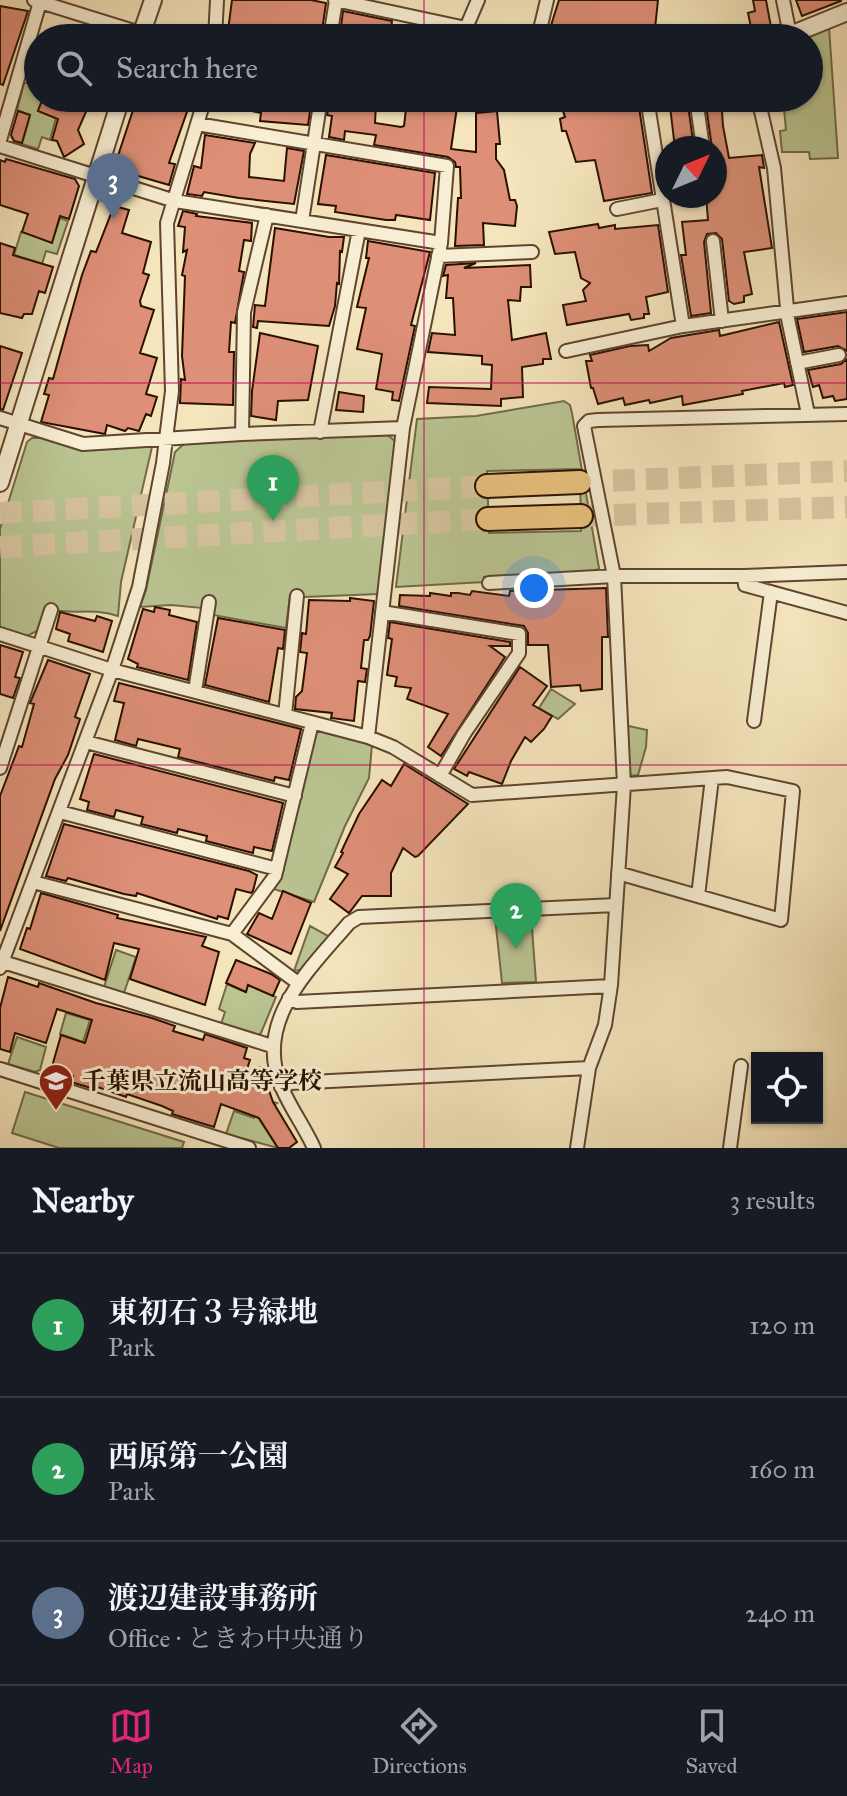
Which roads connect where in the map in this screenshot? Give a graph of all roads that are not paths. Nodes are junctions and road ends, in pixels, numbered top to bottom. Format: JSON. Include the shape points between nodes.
{"nodes":[{"id":1,"x":153,"y":0,"type":"edge"},
{"id":2,"x":217,"y":0,"type":"edge"},
{"id":3,"x":336,"y":0,"type":"edge"},
{"id":4,"x":478,"y":0,"type":"edge"},
{"id":5,"x":547,"y":0,"type":"edge"},
{"id":6,"x":783,"y":0,"type":"edge"},
{"id":7,"x":37,"y":1,"type":"edge"},
{"id":8,"x":847,"y":12,"type":"edge"},
{"id":9,"x":31,"y":24,"type":"edge"},
{"id":10,"x":109,"y":24,"type":"edge"},
{"id":11,"x":148,"y":24,"type":"edge"},
{"id":12,"x":216,"y":24,"type":"edge"},
{"id":13,"x":332,"y":24,"type":"edge"},
{"id":14,"x":447,"y":24,"type":"edge"},
{"id":15,"x":468,"y":24,"type":"edge"},
{"id":16,"x":541,"y":24,"type":"edge"},
{"id":17,"x":785,"y":24,"type":"edge"},
{"id":18,"x":818,"y":24,"type":"edge"},
{"id":19,"x":24,"y":50,"type":"edge"},
{"id":20,"x":117,"y":112,"type":"edge"},
{"id":21,"x":201,"y":112,"type":"edge"},
{"id":22,"x":319,"y":112,"type":"edge"},
{"id":23,"x":649,"y":112,"type":"edge"},
{"id":24,"x":698,"y":112,"type":"edge"},
{"id":25,"x":761,"y":112,"type":"edge"},
{"id":26,"x":197,"y":124,"type":"junction"},
{"id":27,"x":701,"y":136,"type":"edge"},
{"id":28,"x":0,"y":140,"type":"edge"},
{"id":29,"x":314,"y":142,"type":"junction"},
{"id":30,"x":0,"y":146,"type":"edge"},
{"id":31,"x":655,"y":152,"type":"edge"},
{"id":32,"x":96,"y":176,"type":"junction"},
{"id":33,"x":175,"y":201,"type":"junction"},
{"id":34,"x":655,"y":201,"type":"edge"},
{"id":35,"x":663,"y":208,"type":"edge"},
{"id":36,"x":617,"y":209,"type":"dead end"},
{"id":37,"x":267,"y":215,"type":"junction"},
{"id":38,"x":302,"y":221,"type":"junction"},
{"id":39,"x":359,"y":230,"type":"junction"},
{"id":40,"x":713,"y":241,"type":"dead end"},
{"id":41,"x":439,"y":249,"type":"junction"},
{"id":42,"x":532,"y":252,"type":"dead end"},
{"id":43,"x":847,"y":303,"type":"edge"},
{"id":44,"x":788,"y":311,"type":"junction"},
{"id":45,"x":722,"y":321,"type":"junction"},
{"id":46,"x":683,"y":326,"type":"junction"},
{"id":47,"x":566,"y":351,"type":"dead end"},
{"id":48,"x":839,"y":355,"type":"dead end"},
{"id":49,"x":797,"y":363,"type":"junction"},
{"id":50,"x":808,"y":414,"type":"junction"},
{"id":51,"x":847,"y":414,"type":"edge"},
{"id":52,"x":0,"y":418,"type":"edge"},
{"id":53,"x":19,"y":424,"type":"junction"},
{"id":54,"x":403,"y":428,"type":"junction"},
{"id":55,"x":320,"y":432,"type":"junction"},
{"id":56,"x":242,"y":434,"type":"junction"},
{"id":57,"x":166,"y":438,"type":"junction"},
{"id":58,"x":580,"y":482,"type":"tunnel mouth"},
{"id":59,"x":0,"y":483,"type":"edge"},
{"id":60,"x":487,"y":486,"type":"tunnel mouth"},
{"id":61,"x":581,"y":516,"type":"tunnel mouth"},
{"id":62,"x":488,"y":519,"type":"tunnel mouth"},
{"id":63,"x":847,"y":572,"type":"edge"},
{"id":64,"x":614,"y":576,"type":"junction"},
{"id":65,"x":744,"y":576,"type":"junction"},
{"id":66,"x":489,"y":583,"type":"dead end"},
{"id":67,"x":771,"y":592,"type":"junction"},
{"id":68,"x":297,"y":596,"type":"dead end"},
{"id":69,"x":209,"y":602,"type":"dead end"},
{"id":70,"x":51,"y":610,"type":"dead end"},
{"id":71,"x":382,"y":612,"type":"junction"},
{"id":72,"x":847,"y":613,"type":"edge"},
{"id":73,"x":0,"y":634,"type":"edge"},
{"id":74,"x":39,"y":646,"type":"junction"},
{"id":75,"x":112,"y":670,"type":"junction"},
{"id":76,"x":195,"y":691,"type":"junction"},
{"id":77,"x":285,"y":715,"type":"junction"},
{"id":78,"x":754,"y":721,"type":"dead end"},
{"id":79,"x":312,"y":723,"type":"junction"},
{"id":80,"x":368,"y":737,"type":"junction"},
{"id":81,"x":86,"y":742,"type":"junction"},
{"id":82,"x":0,"y":768,"type":"edge"},
{"id":83,"x":440,"y":776,"type":"junction"},
{"id":84,"x":712,"y":778,"type":"junction"},
{"id":85,"x":624,"y":785,"type":"junction"},
{"id":86,"x":295,"y":796,"type":"junction"},
{"id":87,"x":60,"y":812,"type":"junction"},
{"id":88,"x":277,"y":869,"type":"junction"},
{"id":89,"x":618,"y":873,"type":"junction"},
{"id":90,"x":33,"y":882,"type":"junction"},
{"id":91,"x":698,"y":896,"type":"junction"},
{"id":92,"x":616,"y":905,"type":"junction"},
{"id":93,"x":232,"y":934,"type":"junction"},
{"id":94,"x":1,"y":964,"type":"edge"},
{"id":95,"x":298,"y":983,"type":"junction"},
{"id":96,"x":611,"y":986,"type":"junction"},
{"id":97,"x":289,"y":998,"type":"junction"},
{"id":98,"x":272,"y":1046,"type":"junction"},
{"id":99,"x":741,"y":1066,"type":"dead end"},
{"id":100,"x":589,"y":1068,"type":"junction"},
{"id":101,"x":0,"y":1069,"type":"edge"},
{"id":102,"x":281,"y":1087,"type":"junction"},
{"id":103,"x":249,"y":1148,"type":"edge"},
{"id":104,"x":314,"y":1148,"type":"edge"},
{"id":105,"x":577,"y":1148,"type":"edge"},
{"id":106,"x":730,"y":1148,"type":"edge"}],
"edges":[{"from":1,"to":11,"type":"street"},
{"from":2,"to":12,"type":"street"},
{"from":3,"to":13,"type":"street"},
{"from":3,"to":14,"type":"street"},
{"from":4,"to":15,"type":"street"},
{"from":5,"to":16,"type":"street"},
{"from":6,"to":17,"type":"street"},
{"from":7,"to":9,"type":"street"},
{"from":7,"to":10,"type":"street"},
{"from":8,"to":18,"type":"street"},
{"from":19,"to":28,"type":"street"},
{"from":20,"to":32,"type":"street"},
{"from":21,"to":26,"type":"street"},
{"from":22,"to":29,"type":"street"},
{"from":23,"to":31,"type":"street"},
{"from":24,"to":27,"type":"street"},
{"from":25,"to":44,"type":"street","via":[[774,168]]},
{"from":26,"to":29,"type":"street"},
{"from":26,"to":33,"type":"street"},
{"from":29,"to":38,"type":"street"},
{"from":29,"to":41,"type":"street","via":[[447,166]]},
{"from":30,"to":32,"type":"street"},
{"from":32,"to":33,"type":"street"},
{"from":32,"to":53,"type":"street"},
{"from":33,"to":37,"type":"street"},
{"from":33,"to":57,"type":"street","via":[[167,223],[172,391]]},
{"from":34,"to":36,"type":"street"},
{"from":35,"to":46,"type":"street"},
{"from":37,"to":38,"type":"street"},
{"from":37,"to":56,"type":"street","via":[[244,312]]},
{"from":38,"to":39,"type":"street"},
{"from":39,"to":41,"type":"street"},
{"from":39,"to":55,"type":"street"},
{"from":40,"to":45,"type":"street"},
{"from":41,"to":42,"type":"street"},
{"from":41,"to":54,"type":"street"},
{"from":43,"to":44,"type":"street"},
{"from":44,"to":45,"type":"street"},
{"from":44,"to":49,"type":"street"},
{"from":45,"to":46,"type":"street"},
{"from":46,"to":47,"type":"street"},
{"from":48,"to":49,"type":"street"},
{"from":49,"to":50,"type":"street"},
{"from":50,"to":51,"type":"street"},
{"from":50,"to":64,"type":"street","via":[[586,423]]},
{"from":52,"to":53,"type":"street"},
{"from":53,"to":57,"type":"street","via":[[83,444]]},
{"from":53,"to":59,"type":"street"},
{"from":54,"to":55,"type":"street"},
{"from":54,"to":71,"type":"street"},
{"from":55,"to":56,"type":"street"},
{"from":56,"to":57,"type":"street"},
{"from":57,"to":75,"type":"street","via":[[139,587]]},
{"from":58,"to":60,"type":"highway"},
{"from":61,"to":62,"type":"highway"},
{"from":63,"to":65,"type":"street"},
{"from":64,"to":65,"type":"street"},
{"from":64,"to":66,"type":"street"},
{"from":64,"to":85,"type":"street"},
{"from":65,"to":67,"type":"street","via":[[745,585]]},
{"from":67,"to":72,"type":"street"},
{"from":67,"to":78,"type":"street"},
{"from":68,"to":77,"type":"street"},
{"from":69,"to":76,"type":"street"},
{"from":70,"to":74,"type":"street"},
{"from":71,"to":80,"type":"street"},
{"from":71,"to":83,"type":"street","via":[[519,634],[519,653]]},
{"from":73,"to":74,"type":"street"},
{"from":74,"to":75,"type":"street"},
{"from":74,"to":82,"type":"street"},
{"from":75,"to":76,"type":"street"},
{"from":75,"to":81,"type":"street"},
{"from":76,"to":77,"type":"street"},
{"from":77,"to":79,"type":"street"},
{"from":79,"to":80,"type":"street"},
{"from":79,"to":86,"type":"street"},
{"from":80,"to":83,"type":"street"},
{"from":81,"to":86,"type":"street"},
{"from":81,"to":87,"type":"street"},
{"from":83,"to":85,"type":"street","via":[[472,795]]},
{"from":84,"to":85,"type":"street"},
{"from":84,"to":91,"type":"street"},
{"from":84,"to":91,"type":"street","via":[[793,791],[781,920]]},
{"from":85,"to":89,"type":"street"},
{"from":86,"to":88,"type":"street"},
{"from":87,"to":88,"type":"street"},
{"from":87,"to":90,"type":"street"},
{"from":88,"to":93,"type":"street"},
{"from":89,"to":91,"type":"street"},
{"from":89,"to":92,"type":"street"},
{"from":90,"to":93,"type":"street"},
{"from":90,"to":94,"type":"street"},
{"from":92,"to":95,"type":"street","via":[[359,917]]},
{"from":92,"to":96,"type":"street"},
{"from":93,"to":95,"type":"street"},
{"from":94,"to":98,"type":"street"},
{"from":95,"to":97,"type":"street"},
{"from":96,"to":97,"type":"street","via":[[297,1002]]},
{"from":96,"to":100,"type":"street","via":[[605,1025]]},
{"from":97,"to":98,"type":"street"},
{"from":98,"to":102,"type":"street"},
{"from":99,"to":106,"type":"street"},
{"from":100,"to":102,"type":"street"},
{"from":100,"to":105,"type":"street"},
{"from":101,"to":103,"type":"street"},
{"from":102,"to":104,"type":"street"}]}
